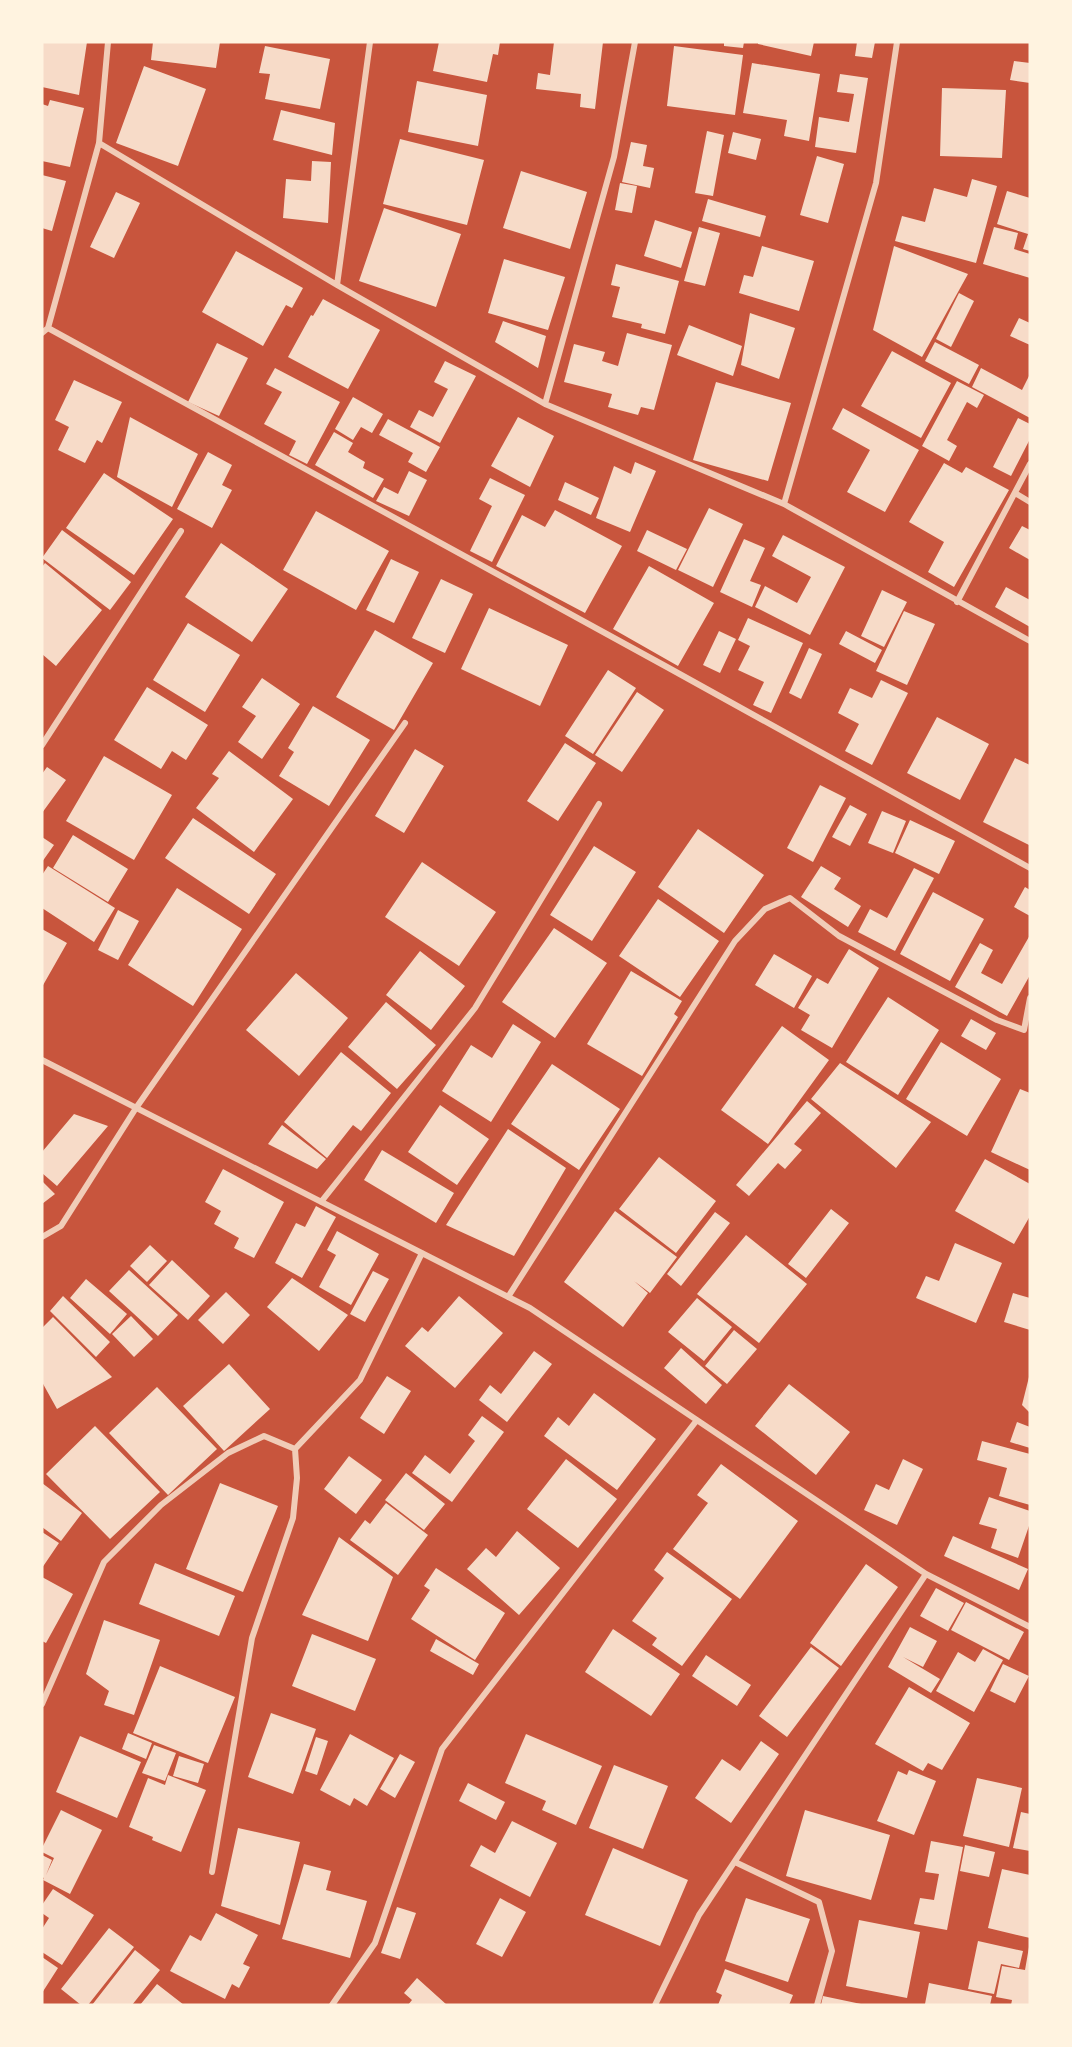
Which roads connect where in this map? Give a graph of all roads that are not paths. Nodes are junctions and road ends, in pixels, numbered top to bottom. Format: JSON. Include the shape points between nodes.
{"nodes":[{"id":1,"x":108,"y":42,"type":"edge"},
{"id":2,"x":370,"y":42,"type":"edge"},
{"id":3,"x":635,"y":42,"type":"edge"},
{"id":4,"x":897,"y":42,"type":"edge"},
{"id":5,"x":99,"y":143,"type":"junction"},
{"id":6,"x":337,"y":285,"type":"junction"},
{"id":7,"x":45,"y":331,"type":"edge"},
{"id":8,"x":545,"y":404,"type":"junction"},
{"id":9,"x":1030,"y":464,"type":"edge"},
{"id":10,"x":1015,"y":493,"type":"junction"},
{"id":11,"x":1030,"y":502,"type":"edge"},
{"id":12,"x":784,"y":504,"type":"junction"},
{"id":13,"x":181,"y":531,"type":"dead end"},
{"id":14,"x":957,"y":602,"type":"junction"},
{"id":15,"x":1030,"y":641,"type":"edge"},
{"id":16,"x":405,"y":723,"type":"dead end"},
{"id":17,"x":42,"y":745,"type":"edge"},
{"id":18,"x":599,"y":804,"type":"dead end"},
{"id":19,"x":1030,"y":868,"type":"edge"},
{"id":20,"x":1030,"y":998,"type":"edge"},
{"id":21,"x":42,"y":1060,"type":"edge"},
{"id":22,"x":136,"y":1108,"type":"junction"},
{"id":23,"x":321,"y":1202,"type":"junction"},
{"id":24,"x":42,"y":1237,"type":"edge"},
{"id":25,"x":422,"y":1253,"type":"junction"},
{"id":26,"x":508,"y":1297,"type":"junction"},
{"id":27,"x":697,"y":1420,"type":"junction"},
{"id":28,"x":296,"y":1449,"type":"junction"},
{"id":29,"x":926,"y":1574,"type":"junction"},
{"id":30,"x":1030,"y":1627,"type":"edge"},
{"id":31,"x":42,"y":1704,"type":"edge"},
{"id":32,"x":735,"y":1862,"type":"junction"},
{"id":33,"x":212,"y":1872,"type":"dead end"},
{"id":34,"x":332,"y":2005,"type":"edge"},
{"id":35,"x":655,"y":2005,"type":"edge"},
{"id":36,"x":818,"y":2005,"type":"edge"}],
"edges":[{"from":1,"to":5,"type":"street"},
{"from":2,"to":6,"type":"street"},
{"from":3,"to":8,"type":"street","via":[[614,157]]},
{"from":4,"to":12,"type":"street","via":[[876,183]]},
{"from":5,"to":6,"type":"street"},
{"from":5,"to":7,"type":"street"},
{"from":6,"to":8,"type":"street"},
{"from":7,"to":19,"type":"street"},
{"from":8,"to":12,"type":"street"},
{"from":9,"to":10,"type":"street"},
{"from":10,"to":11,"type":"street"},
{"from":10,"to":14,"type":"street"},
{"from":12,"to":14,"type":"street"},
{"from":13,"to":17,"type":"street"},
{"from":14,"to":15,"type":"street"},
{"from":16,"to":22,"type":"street"},
{"from":18,"to":23,"type":"street","via":[[475,1008]]},
{"from":20,"to":26,"type":"street","via":[[1024,1030],[997,1020],[839,936],[790,898],[765,909],[735,941]]},
{"from":21,"to":22,"type":"street"},
{"from":22,"to":23,"type":"street"},
{"from":22,"to":24,"type":"street","via":[[61,1226]]},
{"from":23,"to":25,"type":"street"},
{"from":25,"to":26,"type":"street"},
{"from":25,"to":28,"type":"street","via":[[360,1380]]},
{"from":26,"to":27,"type":"street"},
{"from":27,"to":29,"type":"street"},
{"from":27,"to":34,"type":"street","via":[[442,1749],[375,1942]]},
{"from":28,"to":31,"type":"street","via":[[264,1437],[228,1453],[161,1505],[104,1562]]},
{"from":28,"to":33,"type":"street","via":[[293,1518],[252,1638]]},
{"from":29,"to":30,"type":"street"},
{"from":29,"to":32,"type":"street"},
{"from":32,"to":35,"type":"street","via":[[699,1915]]},
{"from":32,"to":36,"type":"street","via":[[819,1902],[832,1951]]}]}
